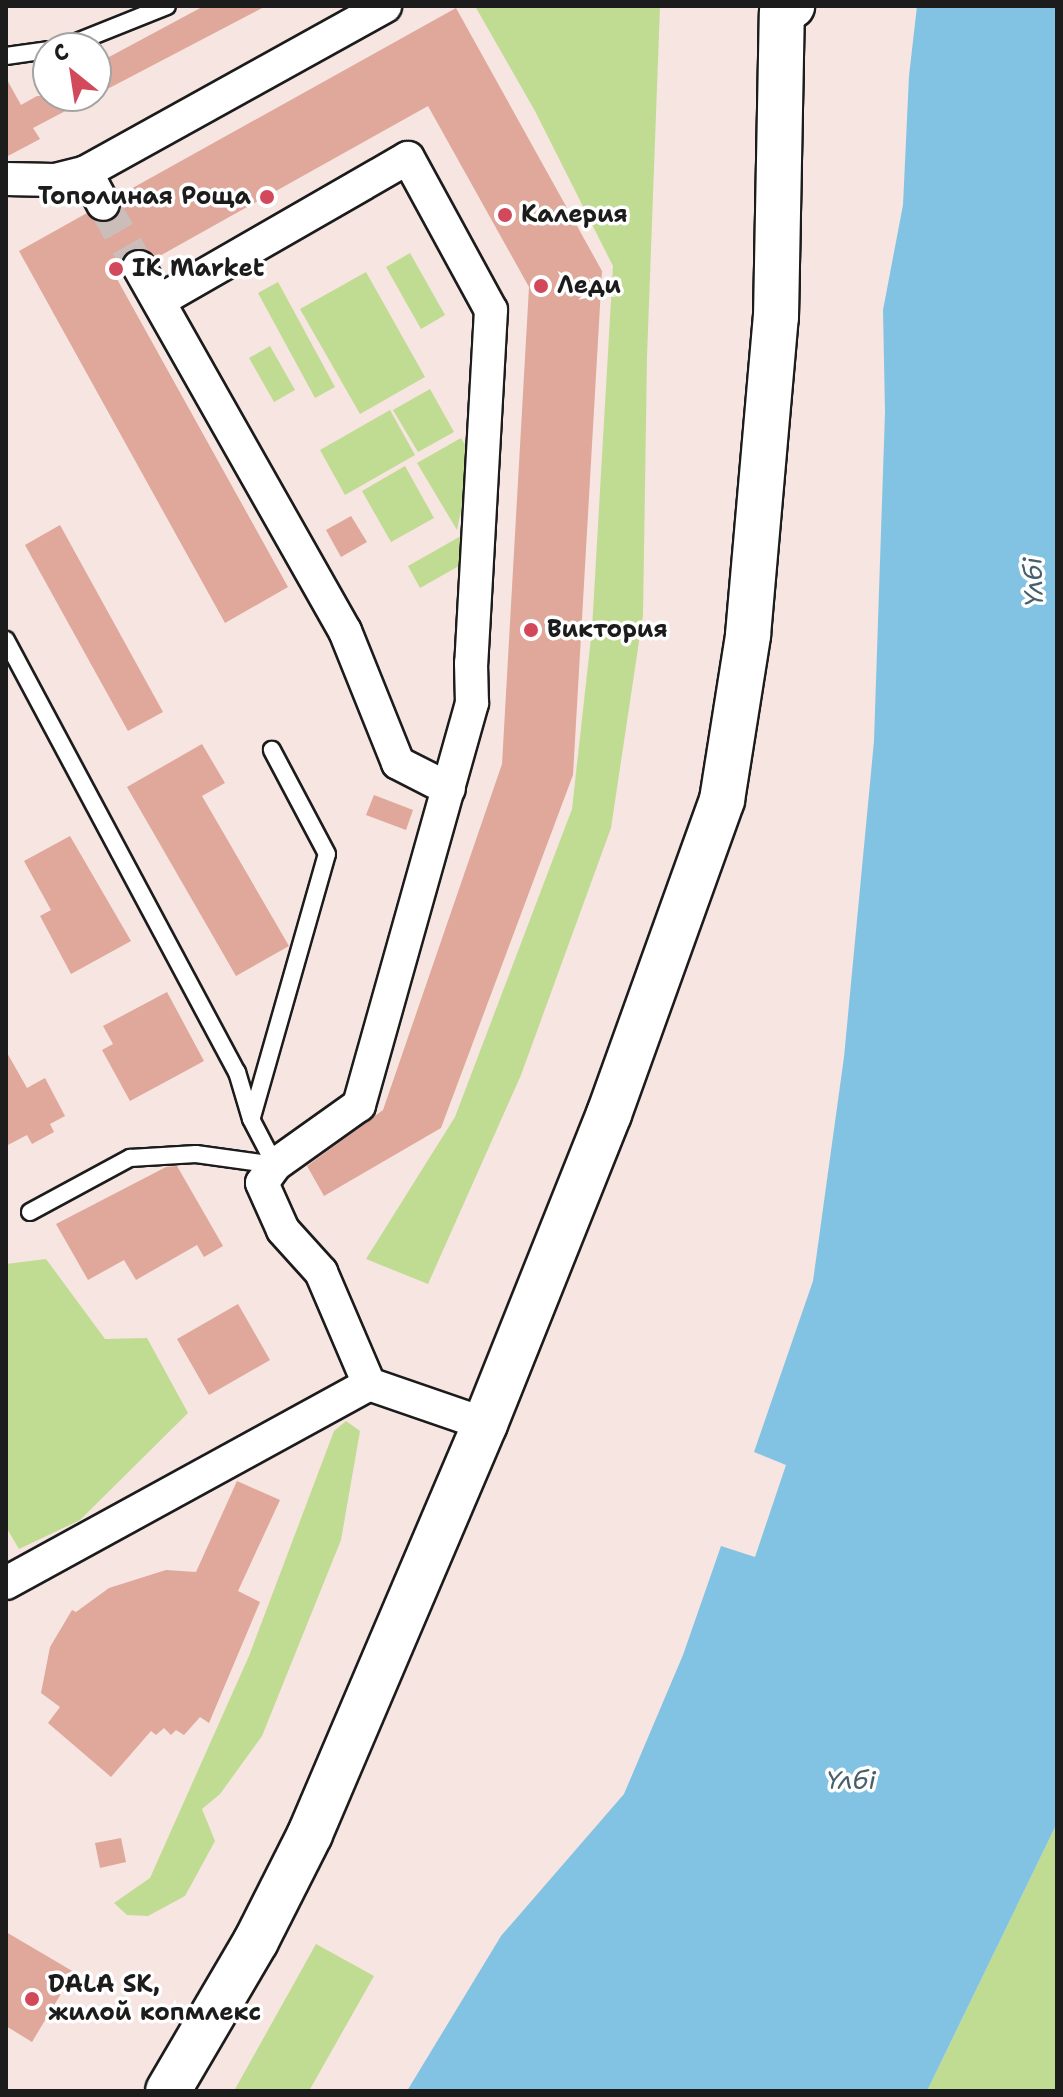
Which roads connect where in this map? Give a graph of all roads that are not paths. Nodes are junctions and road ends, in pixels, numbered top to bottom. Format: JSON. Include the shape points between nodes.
{"nodes":[{"id":1,"x":167,"y":6,"type":"edge"},
{"id":2,"x":385,"y":6,"type":"edge"},
{"id":3,"x":783,"y":8,"type":"edge"},
{"id":4,"x":102,"y":32,"type":"edge"},
{"id":5,"x":32,"y":52,"type":"edge"},
{"id":6,"x":6,"y":56,"type":"edge"},
{"id":7,"x":86,"y":172,"type":"junction"},
{"id":8,"x":6,"y":179,"type":"edge"},
{"id":9,"x":103,"y":204,"type":"tunnel mouth"},
{"id":10,"x":139,"y":267,"type":"tunnel mouth"},
{"id":11,"x":159,"y":301,"type":"junction"},
{"id":12,"x":6,"y":640,"type":"edge"},
{"id":13,"x":272,"y":750,"type":"dead end"},
{"id":14,"x":449,"y":789,"type":"junction"},
{"id":15,"x":251,"y":1119,"type":"junction"},
{"id":16,"x":275,"y":1165,"type":"junction"},
{"id":17,"x":30,"y":1212,"type":"dead end"},
{"id":18,"x":369,"y":1384,"type":"junction"},
{"id":19,"x":485,"y":1424,"type":"junction"},
{"id":20,"x":6,"y":1583,"type":"edge"},
{"id":21,"x":168,"y":2091,"type":"edge"}],
"edges":[{"from":1,"to":4,"type":"lane"},
{"from":2,"to":7,"type":"street"},
{"from":3,"to":19,"type":"main road","via":[[776,317],[748,635],[722,800],[609,1114]]},
{"from":5,"to":6,"type":"lane"},
{"from":7,"to":8,"type":"street","via":[[55,180]]},
{"from":7,"to":9,"type":"street"},
{"from":10,"to":11,"type":"street"},
{"from":11,"to":14,"type":"street","via":[[345,631],[398,763]]},
{"from":11,"to":14,"type":"street","via":[[408,158],[491,310],[472,703]]},
{"from":12,"to":15,"type":"lane","via":[[237,1072]]},
{"from":13,"to":15,"type":"lane","via":[[327,854]]},
{"from":14,"to":16,"type":"street","via":[[359,1105]]},
{"from":15,"to":16,"type":"lane"},
{"from":16,"to":17,"type":"lane","via":[[196,1154],[130,1158]]},
{"from":16,"to":18,"type":"street","via":[[262,1183],[283,1230],[321,1272]]},
{"from":18,"to":19,"type":"street"},
{"from":18,"to":20,"type":"street"},
{"from":19,"to":21,"type":"main road","via":[[310,1834],[256,1941]]}]}
